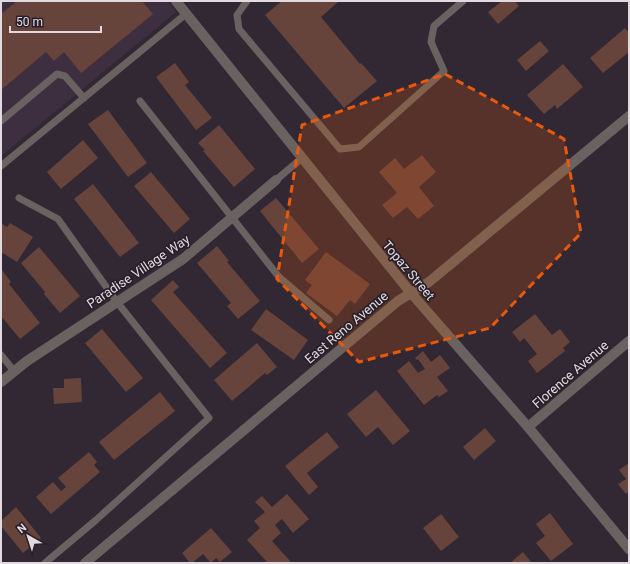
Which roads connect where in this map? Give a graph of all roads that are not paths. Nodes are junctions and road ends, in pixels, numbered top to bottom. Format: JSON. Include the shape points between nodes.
{"nodes":[{"id":1,"x":176,"y":1,"type":"edge"},
{"id":2,"x":247,"y":1,"type":"edge"},
{"id":3,"x":463,"y":1,"type":"edge"},
{"id":4,"x":187,"y":14,"type":"junction"},
{"id":5,"x":84,"y":98,"type":"junction"},
{"id":6,"x":140,"y":101,"type":"dead end"},
{"id":7,"x":629,"y":116,"type":"edge"},
{"id":8,"x":1,"y":121,"type":"edge"},
{"id":9,"x":302,"y":158,"type":"junction"},
{"id":10,"x":1,"y":166,"type":"edge"},
{"id":11,"x":276,"y":180,"type":"joint"},
{"id":12,"x":18,"y":198,"type":"dead end"},
{"id":13,"x":232,"y":218,"type":"junction"},
{"id":14,"x":411,"y":293,"type":"junction"},
{"id":15,"x":117,"y":302,"type":"junction"},
{"id":16,"x":329,"y":320,"type":"dead end"},
{"id":17,"x":629,"y":341,"type":"edge"},
{"id":18,"x":1,"y":355,"type":"edge"},
{"id":19,"x":14,"y":371,"type":"junction"},
{"id":20,"x":1,"y":382,"type":"edge"},
{"id":21,"x":528,"y":428,"type":"junction"},
{"id":22,"x":629,"y":549,"type":"edge"},
{"id":23,"x":45,"y":563,"type":"edge"},
{"id":24,"x":84,"y":563,"type":"edge"}],
"edges":[{"from":1,"to":4,"type":"street","name":"Topaz Street"},
{"from":2,"to":3,"type":"lane","via":[[238,15],[239,29],[340,149],[359,147],[444,71],[431,42],[434,26]]},
{"from":4,"to":5,"type":"lane"},
{"from":4,"to":9,"type":"street","name":"Topaz Street"},
{"from":5,"to":8,"type":"lane","via":[[65,76],[57,74]]},
{"from":5,"to":10,"type":"lane"},
{"from":6,"to":13,"type":"lane"},
{"from":7,"to":14,"type":"street","name":"East Reno Avenue","via":[[429,282]]},
{"from":9,"to":11,"type":"lane","name":"Paradise Village Way"},
{"from":9,"to":14,"type":"street","name":"Topaz Street"},
{"from":11,"to":13,"type":"street","name":"Paradise Village Way"},
{"from":12,"to":15,"type":"lane","via":[[58,219]]},
{"from":13,"to":15,"type":"street","name":"Paradise Village Way","via":[[183,259]]},
{"from":13,"to":16,"type":"lane","via":[[279,277]]},
{"from":14,"to":21,"type":"street","name":"Topaz Street"},
{"from":14,"to":24,"type":"street","name":"East Reno Avenue","via":[[398,301]]},
{"from":15,"to":19,"type":"street","name":"Paradise Village Way","via":[[26,360]]},
{"from":15,"to":23,"type":"lane","via":[[209,418]]},
{"from":17,"to":21,"type":"street","name":"Florence Avenue"},
{"from":18,"to":19,"type":"lane"},
{"from":19,"to":20,"type":"street","name":"Paradise Village Way"},
{"from":21,"to":22,"type":"street","name":"Topaz Street"}]}
